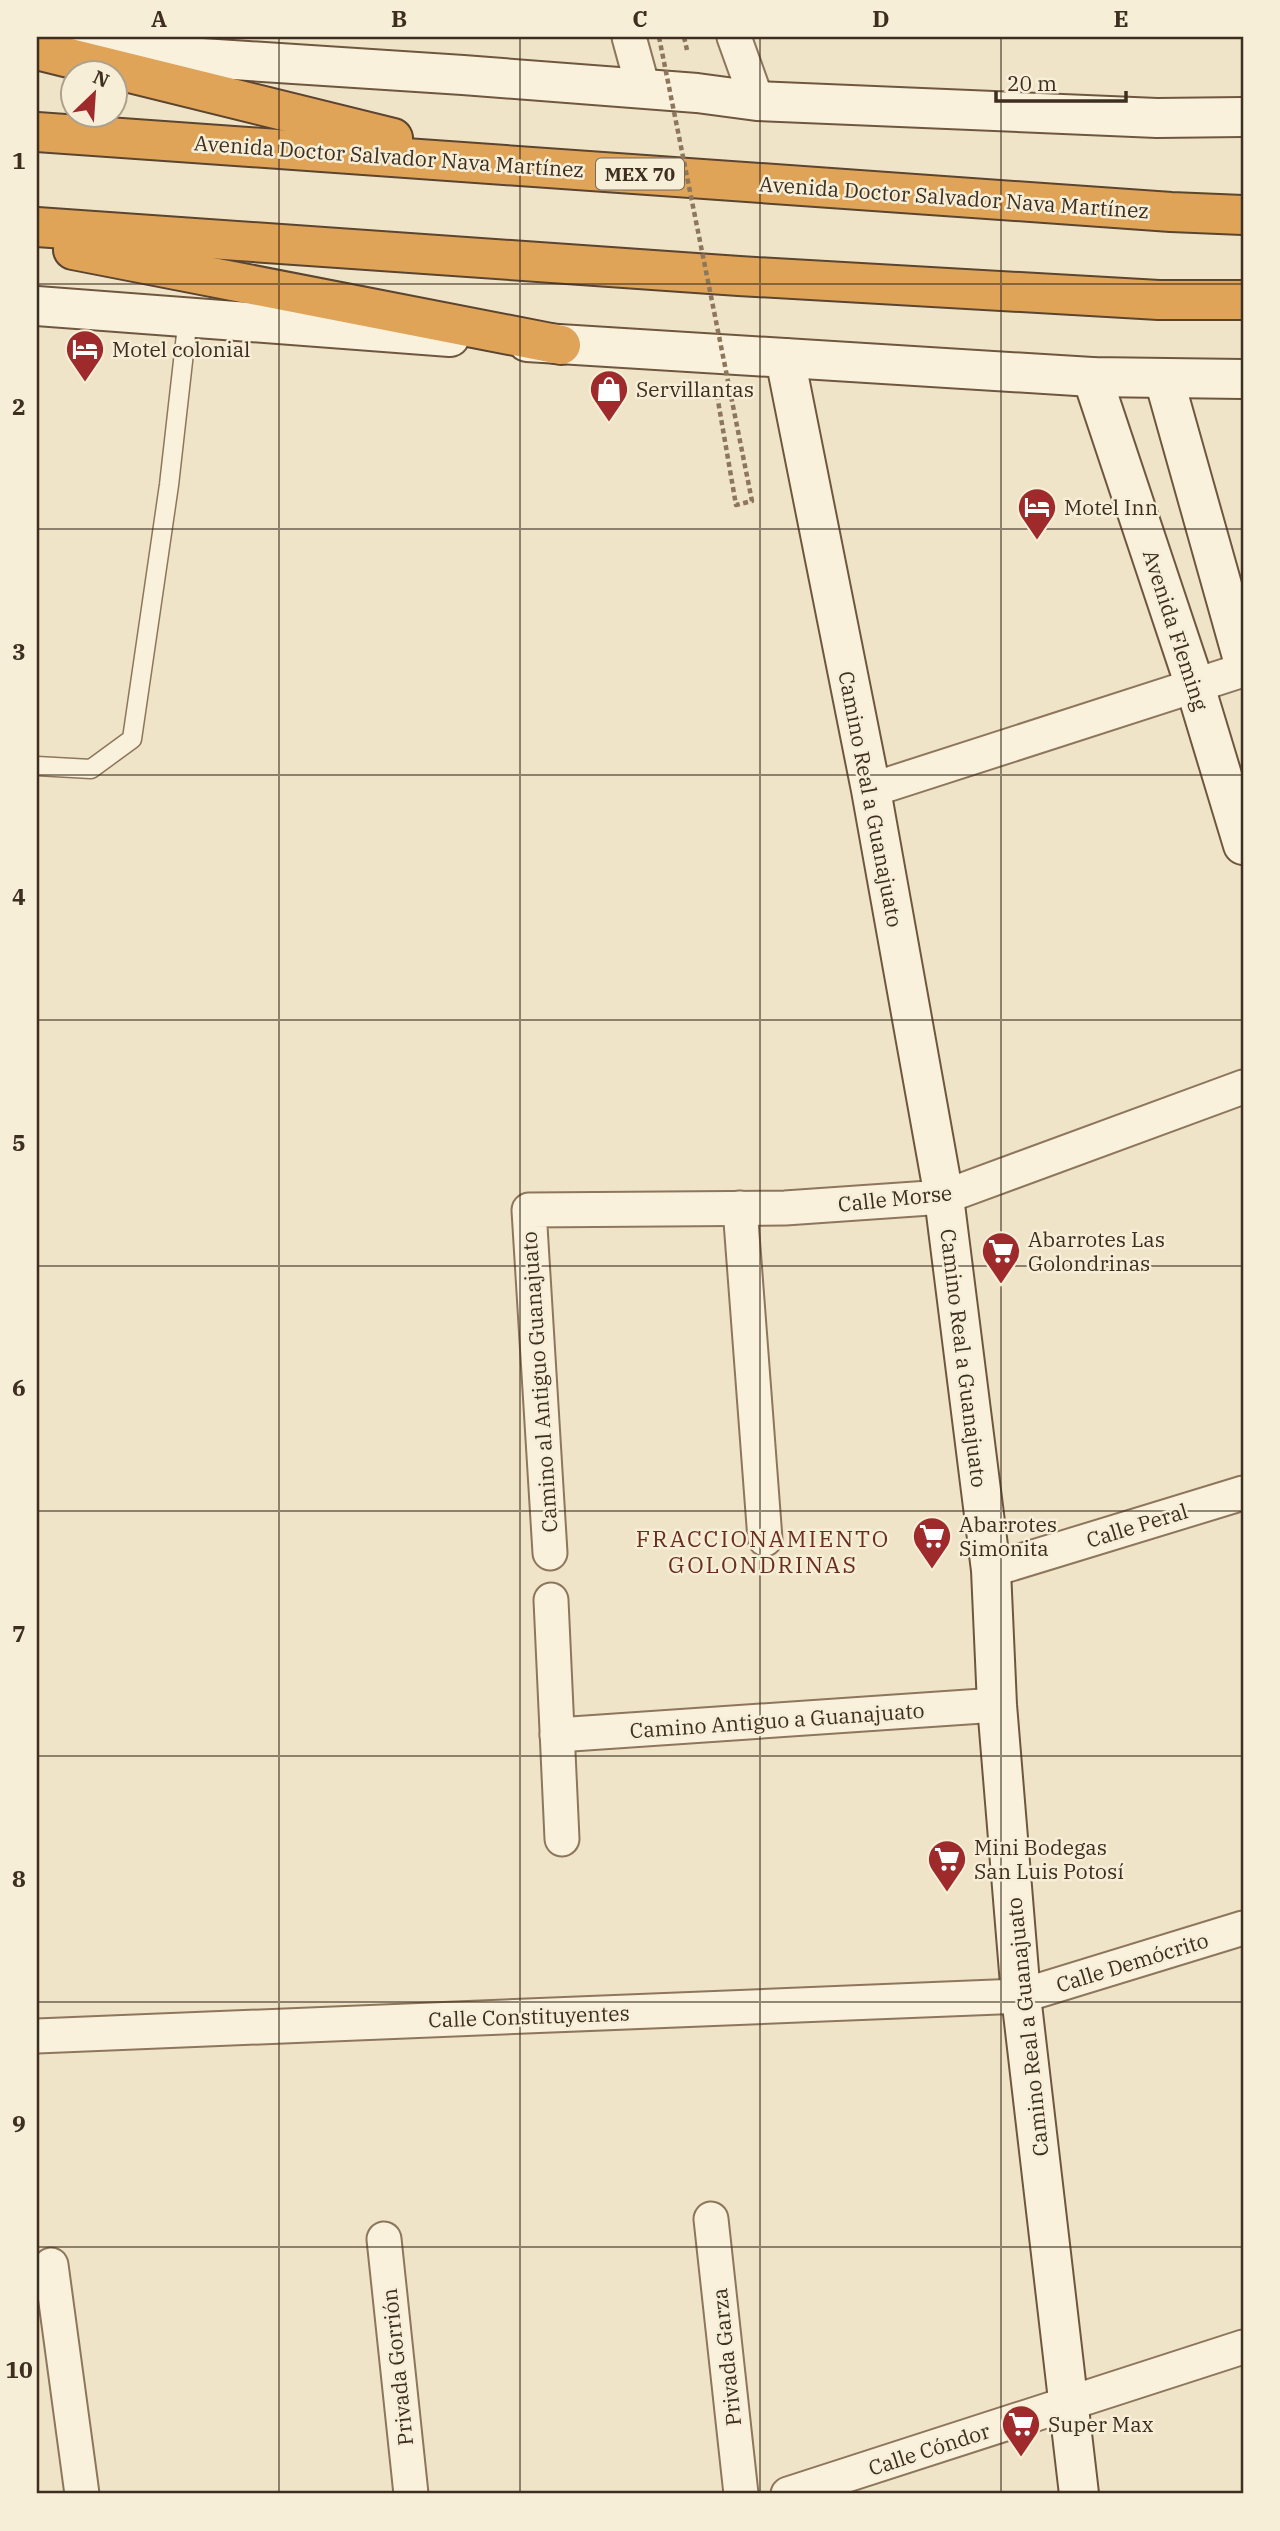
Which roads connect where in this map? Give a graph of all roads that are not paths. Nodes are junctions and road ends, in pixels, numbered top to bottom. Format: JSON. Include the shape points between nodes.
{"nodes":[{"id":1,"x":629,"y":37,"type":"edge"},
{"id":2,"x":734,"y":37,"type":"edge"},
{"id":3,"x":37,"y":49,"type":"edge"},
{"id":4,"x":643,"y":88,"type":"junction"},
{"id":5,"x":757,"y":101,"type":"junction"},
{"id":6,"x":1243,"y":117,"type":"edge"},
{"id":7,"x":37,"y":132,"type":"edge"},
{"id":8,"x":497,"y":164,"type":"junction"},
{"id":9,"x":1243,"y":215,"type":"edge"},
{"id":10,"x":37,"y":227,"type":"edge"},
{"id":11,"x":37,"y":243,"type":"edge"},
{"id":12,"x":1243,"y":300,"type":"edge"},
{"id":13,"x":37,"y":306,"type":"edge"},
{"id":14,"x":188,"y":317,"type":"junction"},
{"id":15,"x":561,"y":345,"type":"junction"},
{"id":16,"x":785,"y":358,"type":"junction"},
{"id":17,"x":1092,"y":377,"type":"junction"},
{"id":18,"x":1164,"y":379,"type":"junction"},
{"id":19,"x":1243,"y":379,"type":"edge"},
{"id":20,"x":1243,"y":660,"type":"edge"},
{"id":21,"x":1243,"y":670,"type":"edge"},
{"id":22,"x":1195,"y":686,"type":"junction"},
{"id":23,"x":37,"y":766,"type":"edge"},
{"id":24,"x":871,"y":790,"type":"junction"},
{"id":25,"x":1243,"y":845,"type":"edge"},
{"id":26,"x":1243,"y":1087,"type":"edge"},
{"id":27,"x":944,"y":1197,"type":"junction"},
{"id":28,"x":740,"y":1208,"type":"junction"},
{"id":29,"x":529,"y":1210,"type":"joint"},
{"id":30,"x":1243,"y":1493,"type":"edge"},
{"id":31,"x":765,"y":1539,"type":"dead end"},
{"id":32,"x":550,"y":1553,"type":"dead end"},
{"id":33,"x":991,"y":1570,"type":"junction"},
{"id":34,"x":551,"y":1600,"type":"dead end"},
{"id":35,"x":997,"y":1705,"type":"junction"},
{"id":36,"x":557,"y":1735,"type":"junction"},
{"id":37,"x":562,"y":1839,"type":"dead end"},
{"id":38,"x":1243,"y":1928,"type":"edge"},
{"id":39,"x":1021,"y":1996,"type":"junction"},
{"id":40,"x":37,"y":2036,"type":"edge"},
{"id":41,"x":712,"y":2219,"type":"dead end"},
{"id":42,"x":384,"y":2239,"type":"dead end"},
{"id":43,"x":51,"y":2266,"type":"dead end"},
{"id":44,"x":1243,"y":2347,"type":"edge"},
{"id":45,"x":1069,"y":2404,"type":"junction"},
{"id":46,"x":82,"y":2494,"type":"edge"},
{"id":47,"x":411,"y":2494,"type":"edge"},
{"id":48,"x":741,"y":2494,"type":"edge"},
{"id":49,"x":788,"y":2494,"type":"edge"},
{"id":50,"x":1079,"y":2494,"type":"edge"}],
"edges":[{"from":1,"to":4,"type":"street"},
{"from":2,"to":5,"type":"street"},
{"from":3,"to":4,"type":"street"},
{"from":3,"to":8,"type":"highway"},
{"from":4,"to":5,"type":"street"},
{"from":5,"to":6,"type":"street","via":[[1157,118]]},
{"from":7,"to":8,"type":"highway","name":"Avenida Doctor Salvador Nava Martínez","number":"MEX 70"},
{"from":8,"to":9,"type":"highway","name":"Avenida Doctor Salvador Nava Martínez","number":"MEX 70"},
{"from":10,"to":12,"type":"highway","via":[[739,276],[1159,300]]},
{"from":11,"to":15,"type":"highway"},
{"from":13,"to":14,"type":"street"},
{"from":14,"to":15,"type":"street"},
{"from":14,"to":23,"type":"lane","via":[[132,739],[91,769]]},
{"from":15,"to":16,"type":"street"},
{"from":16,"to":17,"type":"street"},
{"from":16,"to":24,"type":"street","name":"Camino Real a Guanajuato"},
{"from":17,"to":18,"type":"street"},
{"from":17,"to":22,"type":"street","name":"Avenida Fleming"},
{"from":18,"to":19,"type":"street"},
{"from":18,"to":20,"type":"street"},
{"from":21,"to":22,"type":"street"},
{"from":22,"to":24,"type":"street"},
{"from":22,"to":25,"type":"street","name":"Avenida Fleming"},
{"from":24,"to":27,"type":"street","name":"Camino Real a Guanajuato"},
{"from":26,"to":27,"type":"street","name":"Calle Morse"},
{"from":27,"to":28,"type":"street","name":"Calle Morse"},
{"from":27,"to":33,"type":"street","name":"Camino Real a Guanajuato"},
{"from":28,"to":29,"type":"street","name":"Calle Morse"},
{"from":28,"to":31,"type":"street"},
{"from":29,"to":32,"type":"street","name":"Camino al Antiguo Guanajuato"},
{"from":30,"to":33,"type":"street","name":"Calle Peral"},
{"from":33,"to":35,"type":"street","name":"Camino Real a Guanajuato"},
{"from":34,"to":36,"type":"street"},
{"from":35,"to":36,"type":"street","name":"Camino Antiguo a Guanajuato"},
{"from":35,"to":39,"type":"street","name":"Camino Real a Guanajuato"},
{"from":36,"to":37,"type":"street"},
{"from":38,"to":39,"type":"street","name":"Calle Demócrito"},
{"from":39,"to":40,"type":"street","name":"Calle Constituyentes"},
{"from":39,"to":45,"type":"street","name":"Camino Real a Guanajuato"},
{"from":41,"to":48,"type":"street","name":"Privada Garza"},
{"from":42,"to":47,"type":"street","name":"Privada Gorrión"},
{"from":43,"to":46,"type":"street"},
{"from":44,"to":45,"type":"street","name":"Calle Cóndor"},
{"from":45,"to":49,"type":"street","name":"Calle Cóndor"},
{"from":45,"to":50,"type":"street","name":"Camino Real a Guanajuato"}]}
